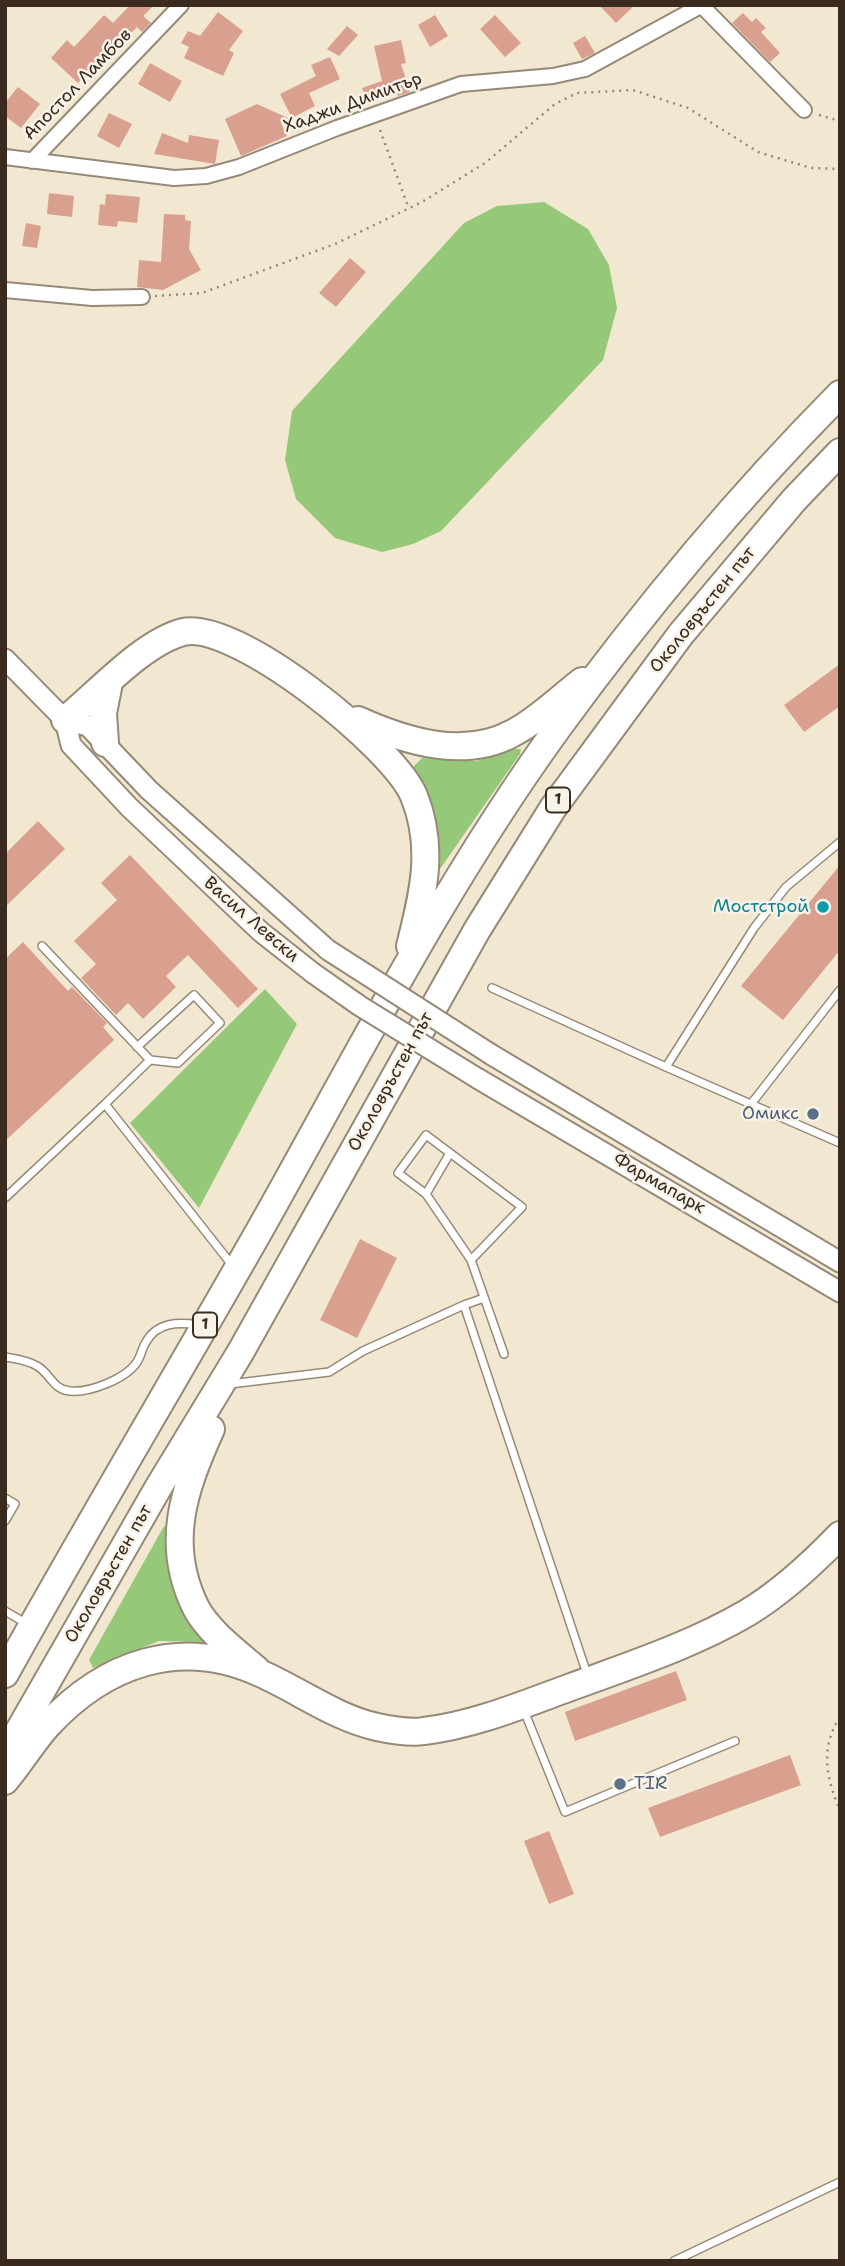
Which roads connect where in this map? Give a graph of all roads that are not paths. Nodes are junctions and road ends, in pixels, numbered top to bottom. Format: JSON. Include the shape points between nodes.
{"nodes":[{"id":1,"x":181,"y":5,"type":"edge"},
{"id":2,"x":702,"y":5,"type":"edge"},
{"id":3,"x":804,"y":110,"type":"road end"},
{"id":4,"x":5,"y":157,"type":"edge"},
{"id":5,"x":32,"y":161,"type":"junction"},
{"id":6,"x":5,"y":290,"type":"edge"},
{"id":7,"x":142,"y":297,"type":"road end"},
{"id":8,"x":840,"y":394,"type":"edge"},
{"id":9,"x":840,"y":452,"type":"edge"},
{"id":10,"x":5,"y":659,"type":"edge"},
{"id":11,"x":607,"y":662,"type":"junction"},
{"id":12,"x":109,"y":683,"type":"junction"},
{"id":13,"x":340,"y":712,"type":"junction"},
{"id":14,"x":65,"y":720,"type":"junction"},
{"id":15,"x":105,"y":743,"type":"junction"},
{"id":16,"x":840,"y":842,"type":"edge"},
{"id":17,"x":42,"y":946,"type":"dead end"},
{"id":18,"x":403,"y":975,"type":"junction"},
{"id":19,"x":492,"y":988,"type":"dead end"},
{"id":20,"x":840,"y":990,"type":"edge"},
{"id":21,"x":137,"y":1047,"type":"junction"},
{"id":22,"x":492,"y":1055,"type":"joint"},
{"id":23,"x":150,"y":1060,"type":"junction"},
{"id":24,"x":666,"y":1067,"type":"junction"},
{"id":25,"x":477,"y":1078,"type":"joint"},
{"id":26,"x":105,"y":1104,"type":"junction"},
{"id":27,"x":751,"y":1104,"type":"junction"},
{"id":28,"x":840,"y":1143,"type":"edge"},
{"id":29,"x":450,"y":1153,"type":"junction"},
{"id":30,"x":426,"y":1194,"type":"junction"},
{"id":31,"x":5,"y":1198,"type":"edge"},
{"id":32,"x":471,"y":1260,"type":"junction"},
{"id":33,"x":840,"y":1262,"type":"edge"},
{"id":34,"x":237,"y":1270,"type":"junction"},
{"id":35,"x":840,"y":1292,"type":"edge"},
{"id":36,"x":484,"y":1298,"type":"junction"},
{"id":37,"x":464,"y":1305,"type":"junction"},
{"id":38,"x":205,"y":1325,"type":"junction"},
{"id":39,"x":240,"y":1353,"type":"junction"},
{"id":40,"x":504,"y":1354,"type":"dead end"},
{"id":41,"x":5,"y":1357,"type":"edge"},
{"id":42,"x":230,"y":1384,"type":"junction"},
{"id":43,"x":5,"y":1498,"type":"edge"},
{"id":44,"x":5,"y":1521,"type":"edge"},
{"id":45,"x":840,"y":1535,"type":"edge"},
{"id":46,"x":5,"y":1611,"type":"edge"},
{"id":47,"x":32,"y":1627,"type":"junction"},
{"id":48,"x":260,"y":1672,"type":"junction"},
{"id":49,"x":5,"y":1674,"type":"edge"},
{"id":50,"x":589,"y":1681,"type":"junction"},
{"id":51,"x":522,"y":1705,"type":"junction"},
{"id":52,"x":735,"y":1741,"type":"dead end"},
{"id":53,"x":5,"y":1755,"type":"edge"},
{"id":54,"x":5,"y":1781,"type":"edge"},
{"id":55,"x":840,"y":2182,"type":"edge"},
{"id":56,"x":674,"y":2261,"type":"edge"}],
"edges":[{"from":1,"to":5,"type":"street","name":"Апостол Ламбов"},
{"from":2,"to":3,"type":"street"},
{"from":2,"to":5,"type":"street","name":"Хаджи Димитър","via":[[585,69],[461,84],[206,176],[174,178]]},
{"from":4,"to":5,"type":"street","name":"Хаджи Димитър"},
{"from":6,"to":7,"type":"street","via":[[92,298]]},
{"from":8,"to":11,"type":"highway","number":"1","via":[[710,535]]},
{"from":9,"to":39,"type":"highway","name":"Околовръстен път","number":"1","via":[[681,634],[553,808],[406,1053]]},
{"from":10,"to":14,"type":"street","name":"Васил Левски"},
{"from":11,"to":13,"type":"highway","via":[[513,734],[475,745],[413,740]]},
{"from":11,"to":18,"type":"highway","number":"1","via":[[504,809]]},
{"from":12,"to":13,"type":"highway","via":[[167,638],[186,631],[206,632],[260,658]]},
{"from":12,"to":14,"type":"highway"},
{"from":12,"to":15,"type":"highway","via":[[103,713]]},
{"from":13,"to":18,"type":"highway","via":[[396,767],[413,794],[423,824],[428,855],[425,886]]},
{"from":14,"to":15,"type":"street","name":"Васил Левски","via":[[88,726]]},
{"from":14,"to":25,"type":"street","name":"Васил Левски","bridge":true,"via":[[71,745],[129,807],[261,932],[371,1014]]},
{"from":15,"to":22,"type":"street","name":"Васил Левски","bridge":true,"via":[[149,790],[328,950]]},
{"from":16,"to":24,"type":"lane","via":[[786,887],[754,928]]},
{"from":17,"to":21,"type":"lane"},
{"from":18,"to":34,"type":"highway","number":"1"},
{"from":19,"to":24,"type":"lane"},
{"from":20,"to":27,"type":"lane"},
{"from":21,"to":23,"type":"lane"},
{"from":21,"to":23,"type":"lane","via":[[194,995],[220,1023],[178,1063]]},
{"from":22,"to":33,"type":"street","name":"Фармапарк"},
{"from":23,"to":26,"type":"lane"},
{"from":24,"to":27,"type":"lane"},
{"from":25,"to":35,"type":"street","name":"Фармапарк"},
{"from":26,"to":31,"type":"lane"},
{"from":26,"to":34,"type":"lane"},
{"from":27,"to":28,"type":"lane"},
{"from":29,"to":30,"type":"lane"},
{"from":29,"to":30,"type":"lane","via":[[426,1135],[398,1173]]},
{"from":29,"to":32,"type":"lane","via":[[522,1207]]},
{"from":30,"to":32,"type":"lane"},
{"from":32,"to":36,"type":"lane"},
{"from":34,"to":38,"type":"highway","number":"1"},
{"from":36,"to":37,"type":"lane"},
{"from":36,"to":40,"type":"lane"},
{"from":37,"to":42,"type":"lane","via":[[363,1351],[329,1372]]},
{"from":37,"to":50,"type":"lane"},
{"from":38,"to":41,"type":"lane","via":[[180,1323],[156,1329],[128,1372],[81,1392],[55,1386],[39,1367]]},
{"from":38,"to":47,"type":"highway","number":"1"},
{"from":39,"to":42,"type":"highway"},
{"from":39,"to":53,"type":"highway","name":"Околовръстен път","number":"1"},
{"from":42,"to":48,"type":"highway","via":[[183,1499],[180,1547],[197,1609],[216,1633]]},
{"from":43,"to":44,"type":"lane","via":[[15,1504]]},
{"from":45,"to":50,"type":"highway","via":[[749,1612],[707,1635]]},
{"from":46,"to":47,"type":"lane"},
{"from":47,"to":49,"type":"highway","number":"1"},
{"from":48,"to":51,"type":"highway","via":[[377,1727],[421,1732]]},
{"from":48,"to":54,"type":"highway","via":[[203,1657],[168,1656],[136,1663],[108,1677],[47,1726]]},
{"from":50,"to":51,"type":"highway"},
{"from":51,"to":52,"type":"lane","via":[[565,1812]]},
{"from":55,"to":56,"type":"lane"}]}
